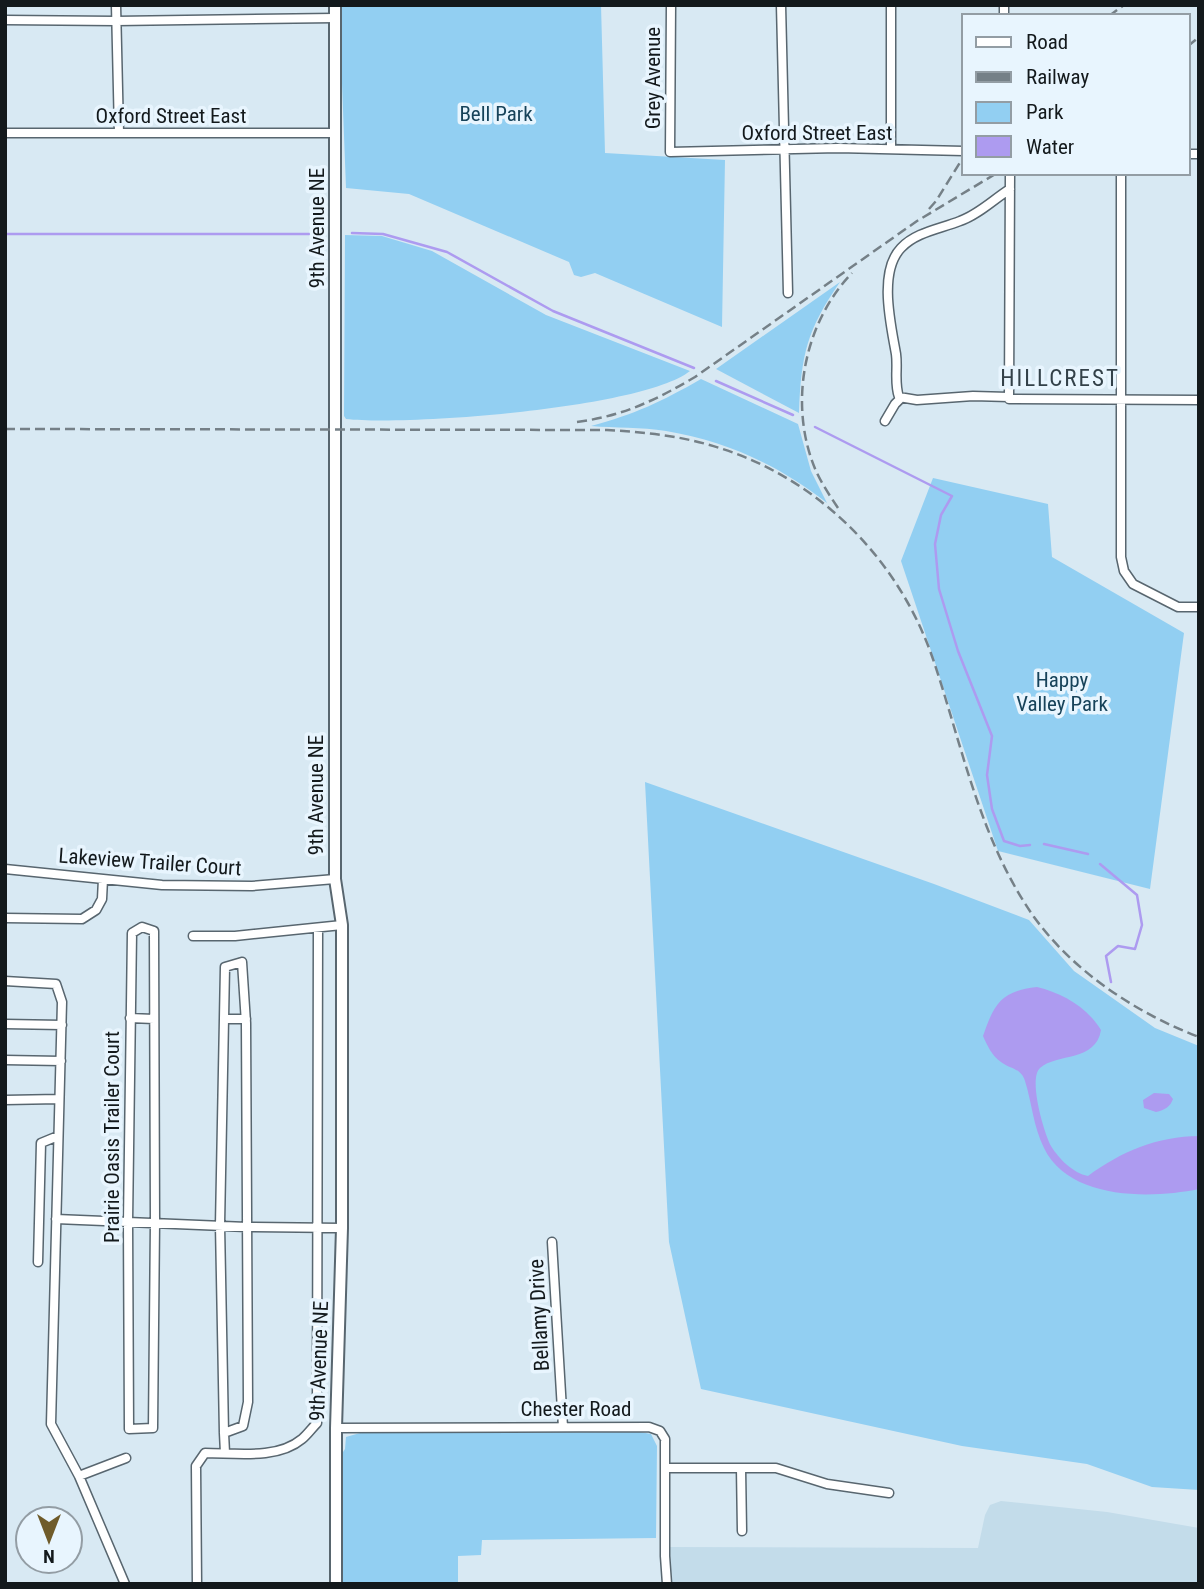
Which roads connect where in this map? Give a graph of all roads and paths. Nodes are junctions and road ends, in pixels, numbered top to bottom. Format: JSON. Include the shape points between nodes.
{"nodes":[{"id":1,"x":116,"y":5,"type":"edge"},
{"id":2,"x":335,"y":5,"type":"edge"},
{"id":3,"x":671,"y":5,"type":"edge"},
{"id":4,"x":781,"y":5,"type":"edge"},
{"id":5,"x":891,"y":5,"type":"edge"},
{"id":6,"x":335,"y":18,"type":"junction"},
{"id":7,"x":5,"y":20,"type":"edge"},
{"id":8,"x":116,"y":21,"type":"junction"},
{"id":9,"x":5,"y":133,"type":"edge"},
{"id":10,"x":119,"y":133,"type":"junction"},
{"id":11,"x":336,"y":133,"type":"junction"},
{"id":12,"x":891,"y":149,"type":"junction"},
{"id":13,"x":783,"y":151,"type":"junction"},
{"id":14,"x":962,"y":151,"type":"edge"},
{"id":15,"x":670,"y":152,"type":"joint"},
{"id":16,"x":1010,"y":175,"type":"edge"},
{"id":17,"x":1121,"y":175,"type":"edge"},
{"id":18,"x":1010,"y":189,"type":"junction"},
{"id":19,"x":788,"y":293,"type":"dead end"},
{"id":20,"x":901,"y":398,"type":"junction"},
{"id":21,"x":1009,"y":398,"type":"junction"},
{"id":22,"x":1121,"y":399,"type":"junction"},
{"id":23,"x":1199,"y":400,"type":"edge"},
{"id":24,"x":885,"y":421,"type":"dead end"},
{"id":25,"x":1199,"y":607,"type":"edge"},
{"id":26,"x":5,"y":869,"type":"edge"},
{"id":27,"x":103,"y":879,"type":"junction"},
{"id":28,"x":335,"y":879,"type":"junction"},
{"id":29,"x":5,"y":918,"type":"edge"},
{"id":30,"x":342,"y":925,"type":"junction"},
{"id":31,"x":317,"y":928,"type":"junction"},
{"id":32,"x":192,"y":936,"type":"dead end"},
{"id":33,"x":5,"y":981,"type":"edge"},
{"id":34,"x":130,"y":1018,"type":"junction"},
{"id":35,"x":154,"y":1019,"type":"junction"},
{"id":36,"x":224,"y":1019,"type":"junction"},
{"id":37,"x":246,"y":1019,"type":"junction"},
{"id":38,"x":5,"y":1024,"type":"edge"},
{"id":39,"x":62,"y":1025,"type":"junction"},
{"id":40,"x":5,"y":1060,"type":"edge"},
{"id":41,"x":61,"y":1061,"type":"junction"},
{"id":42,"x":5,"y":1100,"type":"edge"},
{"id":43,"x":59,"y":1100,"type":"junction"},
{"id":44,"x":58,"y":1136,"type":"junction"},
{"id":45,"x":56,"y":1219,"type":"junction"},
{"id":46,"x":128,"y":1222,"type":"junction"},
{"id":47,"x":155,"y":1222,"type":"junction"},
{"id":48,"x":220,"y":1225,"type":"junction"},
{"id":49,"x":247,"y":1227,"type":"junction"},
{"id":50,"x":317,"y":1228,"type":"junction"},
{"id":51,"x":342,"y":1228,"type":"junction"},
{"id":52,"x":552,"y":1242,"type":"dead end"},
{"id":53,"x":38,"y":1262,"type":"dead end"},
{"id":54,"x":563,"y":1427,"type":"junction"},
{"id":55,"x":336,"y":1428,"type":"junction"},
{"id":56,"x":224,"y":1433,"type":"junction"},
{"id":57,"x":225,"y":1453,"type":"junction"},
{"id":58,"x":126,"y":1458,"type":"dead end"},
{"id":59,"x":665,"y":1468,"type":"junction"},
{"id":60,"x":741,"y":1468,"type":"junction"},
{"id":61,"x":79,"y":1476,"type":"junction"},
{"id":62,"x":889,"y":1493,"type":"dead end"},
{"id":63,"x":742,"y":1531,"type":"dead end"},
{"id":64,"x":125,"y":1584,"type":"edge"},
{"id":65,"x":197,"y":1584,"type":"edge"},
{"id":66,"x":336,"y":1584,"type":"edge"},
{"id":67,"x":667,"y":1584,"type":"edge"}],
"edges":[{"from":1,"to":8,"type":"street"},
{"from":2,"to":6,"type":"street","name":"9th Avenue NE"},
{"from":3,"to":15,"type":"street","name":"Grey Avenue"},
{"from":4,"to":13,"type":"street"},
{"from":5,"to":12,"type":"street"},
{"from":6,"to":8,"type":"street"},
{"from":6,"to":11,"type":"street","name":"9th Avenue NE"},
{"from":7,"to":8,"type":"street"},
{"from":8,"to":10,"type":"street"},
{"from":9,"to":10,"type":"street","name":"Oxford Street East"},
{"from":10,"to":11,"type":"street","name":"Oxford Street East"},
{"from":11,"to":28,"type":"street","name":"9th Avenue NE"},
{"from":12,"to":13,"type":"street","name":"Oxford Street East"},
{"from":12,"to":14,"type":"street","name":"Oxford Street East"},
{"from":13,"to":15,"type":"street","name":"Oxford Street East"},
{"from":13,"to":19,"type":"street"},
{"from":16,"to":18,"type":"street"},
{"from":17,"to":22,"type":"street"},
{"from":18,"to":20,"type":"street","via":[[966,218],[901,247],[895,257],[888,311]]},
{"from":18,"to":21,"type":"street"},
{"from":20,"to":21,"type":"street"},
{"from":20,"to":24,"type":"street"},
{"from":21,"to":22,"type":"street"},
{"from":22,"to":23,"type":"street"},
{"from":22,"to":25,"type":"street","via":[[1124,571],[1133,584],[1178,607]]},
{"from":26,"to":27,"type":"street","name":"Lakeview Trailer Court"},
{"from":27,"to":28,"type":"street","name":"Lakeview Trailer Court","via":[[252,886]]},
{"from":27,"to":29,"type":"street","via":[[102,899],[96,910],[82,919]]},
{"from":28,"to":30,"type":"street","name":"9th Avenue NE"},
{"from":30,"to":31,"type":"street"},
{"from":30,"to":51,"type":"street","name":"9th Avenue NE"},
{"from":31,"to":32,"type":"street"},
{"from":31,"to":50,"type":"street"},
{"from":33,"to":39,"type":"street","via":[[56,984]]},
{"from":34,"to":35,"type":"street"},
{"from":34,"to":35,"type":"street","name":"Prairie Oasis Trailer Court","via":[[131,933],[142,927],[154,931]]},
{"from":34,"to":46,"type":"street","name":"Prairie Oasis Trailer Court"},
{"from":35,"to":47,"type":"street","name":"Prairie Oasis Trailer Court"},
{"from":36,"to":37,"type":"street"},
{"from":36,"to":37,"type":"street","via":[[225,967],[242,962]]},
{"from":36,"to":48,"type":"street"},
{"from":37,"to":49,"type":"street"},
{"from":38,"to":39,"type":"street"},
{"from":39,"to":41,"type":"street"},
{"from":40,"to":41,"type":"street"},
{"from":41,"to":43,"type":"street"},
{"from":42,"to":43,"type":"street"},
{"from":43,"to":44,"type":"street"},
{"from":44,"to":45,"type":"street"},
{"from":44,"to":53,"type":"street","via":[[41,1143]]},
{"from":45,"to":46,"type":"street"},
{"from":45,"to":61,"type":"street","via":[[51,1424]]},
{"from":46,"to":47,"type":"street"},
{"from":46,"to":47,"type":"street","name":"Prairie Oasis Trailer Court","via":[[129,1429],[153,1428]]},
{"from":47,"to":48,"type":"street"},
{"from":48,"to":49,"type":"street"},
{"from":48,"to":56,"type":"street"},
{"from":49,"to":50,"type":"street"},
{"from":49,"to":56,"type":"street","via":[[248,1402],[243,1426]]},
{"from":50,"to":51,"type":"street"},
{"from":50,"to":57,"type":"street","via":[[317,1423],[288,1447]]},
{"from":51,"to":55,"type":"street","name":"9th Avenue NE"},
{"from":52,"to":54,"type":"street","name":"Bellamy Drive"},
{"from":54,"to":55,"type":"street","name":"Chester Road"},
{"from":54,"to":59,"type":"street","name":"Chester Road","via":[[649,1427],[660,1431],[665,1439]]},
{"from":55,"to":66,"type":"street","name":"9th Avenue NE"},
{"from":56,"to":57,"type":"street"},
{"from":57,"to":65,"type":"street","via":[[205,1453],[196,1466]]},
{"from":58,"to":61,"type":"street"},
{"from":59,"to":60,"type":"street"},
{"from":59,"to":67,"type":"street","name":"Chester Road"},
{"from":60,"to":62,"type":"street","via":[[784,1470],[827,1484]]},
{"from":60,"to":63,"type":"street"},
{"from":61,"to":64,"type":"street"}]}
